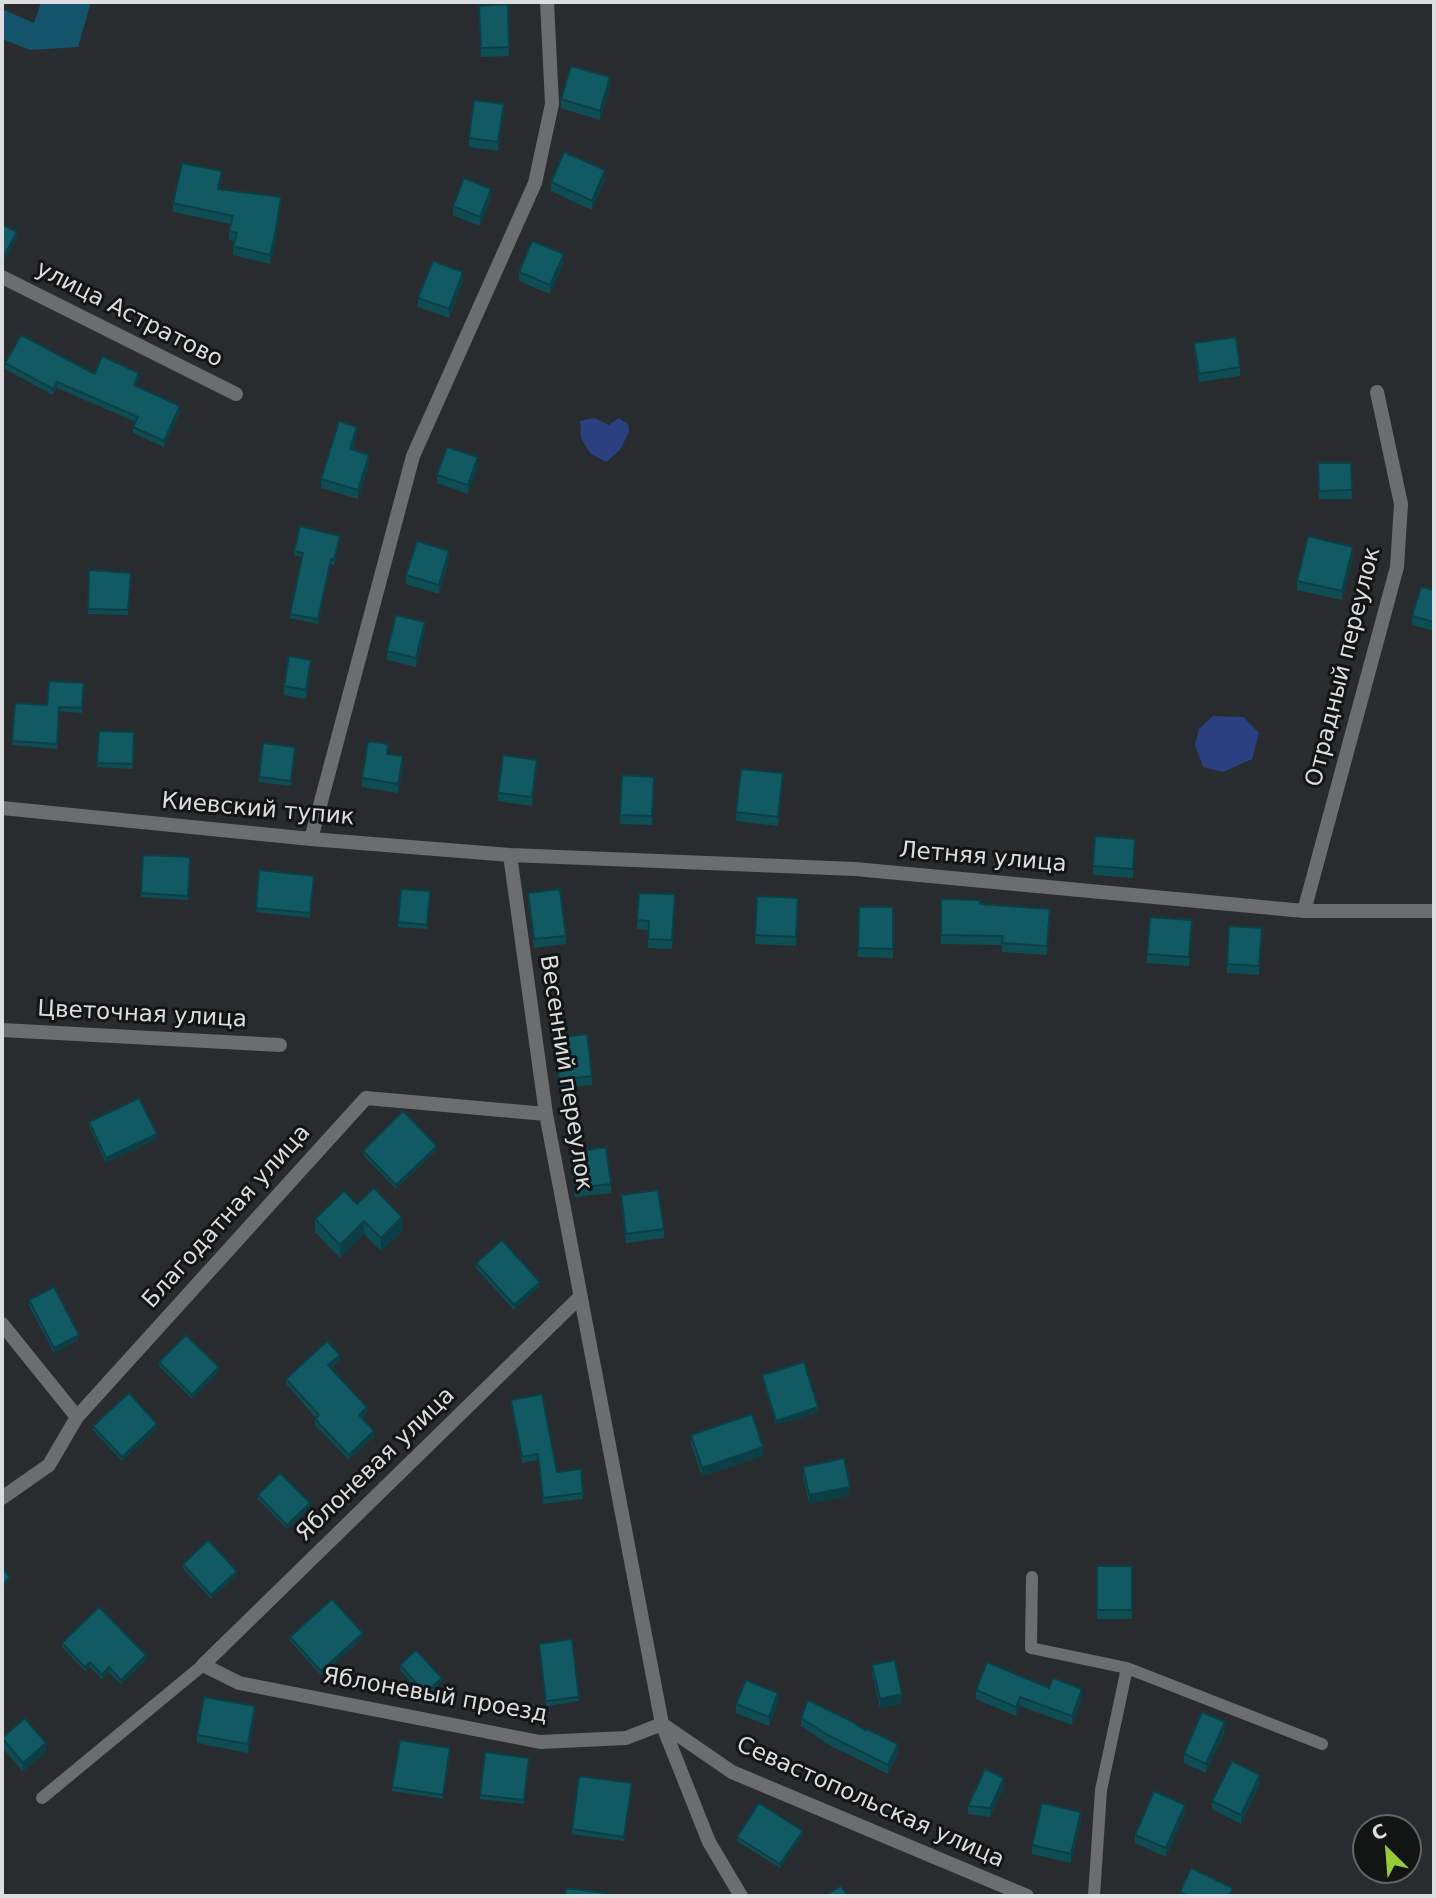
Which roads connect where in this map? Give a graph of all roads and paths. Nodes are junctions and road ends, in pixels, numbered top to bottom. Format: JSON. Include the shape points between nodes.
{"nodes":[{"id":1,"x":547,"y":2,"type":"edge"},
{"id":2,"x":2,"y":276,"type":"edge"},
{"id":3,"x":1377,"y":392,"type":"dead end"},
{"id":4,"x":236,"y":394,"type":"dead end"},
{"id":5,"x":2,"y":808,"type":"edge"},
{"id":6,"x":311,"y":839,"type":"junction"},
{"id":7,"x":510,"y":855,"type":"junction"},
{"id":8,"x":526,"y":855,"type":"joint"},
{"id":9,"x":1304,"y":911,"type":"junction"},
{"id":10,"x":1434,"y":911,"type":"edge"},
{"id":11,"x":2,"y":1030,"type":"edge"},
{"id":12,"x":280,"y":1045,"type":"dead end"},
{"id":13,"x":545,"y":1114,"type":"junction"},
{"id":14,"x":580,"y":1297,"type":"junction"},
{"id":15,"x":2,"y":1324,"type":"edge"},
{"id":16,"x":77,"y":1417,"type":"junction"},
{"id":17,"x":2,"y":1498,"type":"edge"},
{"id":18,"x":1032,"y":1577,"type":"dead end"},
{"id":19,"x":203,"y":1665,"type":"junction"},
{"id":20,"x":1127,"y":1668,"type":"junction"},
{"id":21,"x":662,"y":1724,"type":"junction"},
{"id":22,"x":1322,"y":1744,"type":"dead end"},
{"id":23,"x":42,"y":1798,"type":"dead end"},
{"id":24,"x":741,"y":1896,"type":"edge"},
{"id":25,"x":1027,"y":1896,"type":"edge"},
{"id":26,"x":1094,"y":1896,"type":"edge"}],
"edges":[{"from":1,"to":6,"type":"street","via":[[552,104],[535,183],[413,456]]},
{"from":2,"to":4,"type":"street","name":"улица Астратово"},
{"from":3,"to":9,"type":"street","name":"Отрадный переулок","via":[[1401,504],[1397,567]]},
{"from":5,"to":6,"type":"street","name":"Киевский тупик"},
{"from":6,"to":7,"type":"street","name":"Киевский тупик"},
{"from":7,"to":8,"type":"street","name":"Киевский тупик"},
{"from":7,"to":13,"type":"street","name":"Весенний переулок"},
{"from":8,"to":9,"type":"street","name":"Летняя улица","via":[[855,869]]},
{"from":9,"to":10,"type":"street","name":"Летняя улица"},
{"from":11,"to":12,"type":"street","name":"Цветочная улица"},
{"from":13,"to":14,"type":"street","name":"Весенний переулок"},
{"from":13,"to":16,"type":"street","name":"Благодатная улица","via":[[366,1098]]},
{"from":14,"to":19,"type":"street","name":"Яблоневая улица"},
{"from":14,"to":21,"type":"street","name":"Весенний переулок"},
{"from":15,"to":16,"type":"street"},
{"from":16,"to":17,"type":"street","name":"Благодатная улица","via":[[48,1465]]},
{"from":18,"to":20,"type":"lane","via":[[1031,1648]]},
{"from":19,"to":21,"type":"street","name":"Яблоневый проезд","via":[[239,1683],[540,1742],[626,1738]]},
{"from":19,"to":23,"type":"lane"},
{"from":20,"to":22,"type":"lane"},
{"from":20,"to":26,"type":"lane","via":[[1101,1790]]},
{"from":21,"to":24,"type":"street","name":"Весенний переулок","via":[[709,1842]]},
{"from":21,"to":25,"type":"street","name":"Севастопольская улица","via":[[732,1772]]}]}
